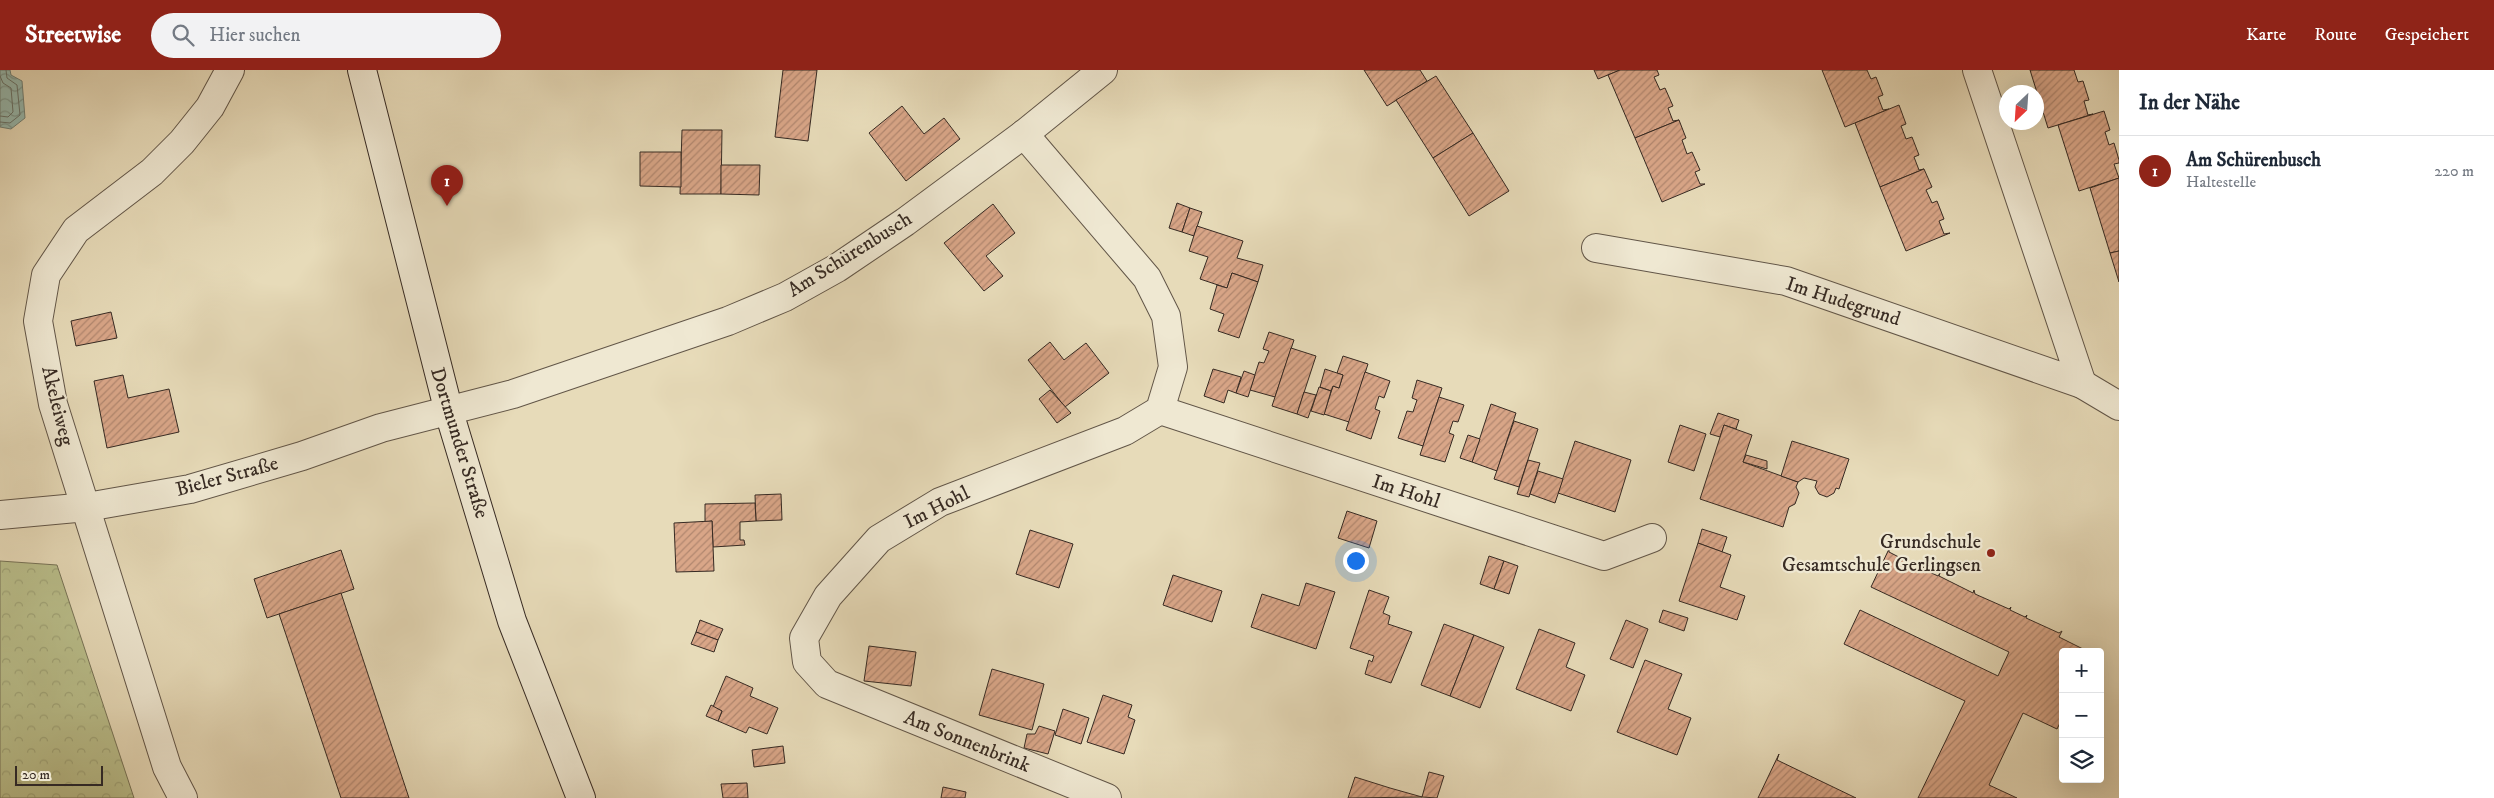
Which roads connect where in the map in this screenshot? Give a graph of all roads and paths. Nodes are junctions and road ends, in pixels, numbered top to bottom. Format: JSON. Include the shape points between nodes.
{"nodes":[{"id":1,"x":230,"y":70,"type":"edge"},
{"id":2,"x":1102,"y":70,"type":"edge"},
{"id":3,"x":1977,"y":70,"type":"edge"},
{"id":4,"x":365,"y":73,"type":"edge"},
{"id":5,"x":1024,"y":134,"type":"junction"},
{"id":6,"x":1596,"y":248,"type":"dead end"},
{"id":7,"x":2082,"y":384,"type":"junction"},
{"id":8,"x":2119,"y":406,"type":"edge"},
{"id":9,"x":1160,"y":410,"type":"junction"},
{"id":10,"x":449,"y":412,"type":"junction"},
{"id":11,"x":87,"y":507,"type":"junction"},
{"id":12,"x":0,"y":515,"type":"edge"},
{"id":13,"x":1652,"y":538,"type":"dead end"},
{"id":14,"x":827,"y":684,"type":"joint"},
{"id":15,"x":183,"y":798,"type":"edge"},
{"id":16,"x":581,"y":798,"type":"edge"},
{"id":17,"x":1107,"y":798,"type":"edge"}],
"edges":[{"from":1,"to":11,"type":"street","name":"Akeleiweg","via":[[210,107],[182,142],[152,172],[76,230],[46,275],[38,321],[53,404]]},
{"from":2,"to":5,"type":"street","name":"Am Schürenbusch"},
{"from":3,"to":7,"type":"street"},
{"from":4,"to":10,"type":"street","name":"Dortmunder Straße"},
{"from":5,"to":9,"type":"street","via":[[1147,278],[1166,316],[1173,367]]},
{"from":5,"to":10,"type":"street","name":"Am Schürenbusch","via":[[905,222],[837,268],[785,297],[728,321],[526,390]]},
{"from":6,"to":7,"type":"street","name":"Im Hudegrund","via":[[1786,281]]},
{"from":7,"to":8,"type":"street","name":"Im Hudegrund"},
{"from":9,"to":13,"type":"street","name":"Im Hohl","via":[[1604,556]]},
{"from":9,"to":14,"type":"street","name":"Im Hohl","via":[[1125,431],[940,502],[879,539],[828,596],[804,638],[807,662]]},
{"from":10,"to":11,"type":"street","name":"Bieler Straße","via":[[381,428],[302,456],[190,489]]},
{"from":10,"to":16,"type":"street","name":"Dortmunder Straße","via":[[512,621]]},
{"from":11,"to":12,"type":"street","name":"Bieler Straße"},
{"from":11,"to":15,"type":"street","name":"Akeleiweg","via":[[167,767]]},
{"from":14,"to":17,"type":"street","name":"Am Sonnenbrink"}]}
